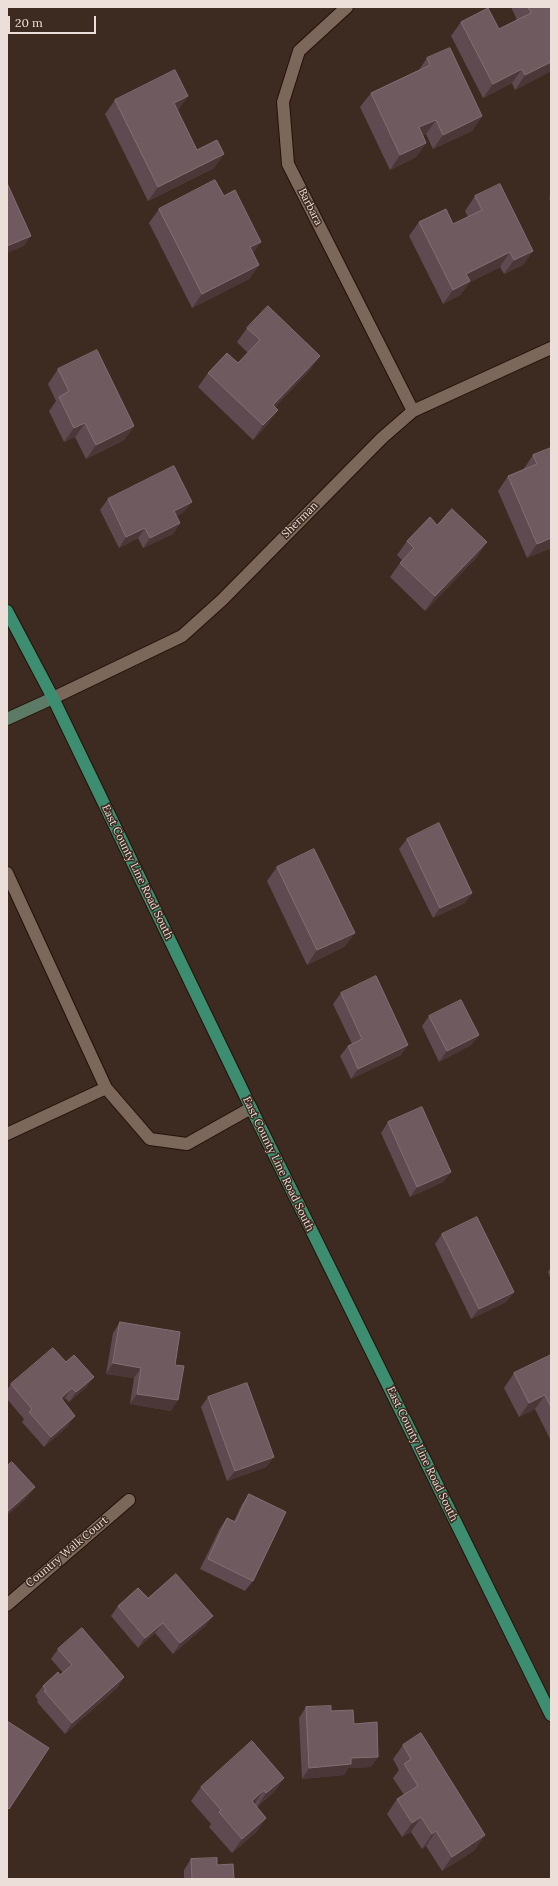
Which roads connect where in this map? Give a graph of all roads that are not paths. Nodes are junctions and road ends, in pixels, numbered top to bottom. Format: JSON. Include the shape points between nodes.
{"nodes":[{"id":1,"x":346,"y":7,"type":"edge"},
{"id":2,"x":551,"y":348,"type":"edge"},
{"id":3,"x":413,"y":411,"type":"junction"},
{"id":4,"x":7,"y":611,"type":"edge"},
{"id":5,"x":52,"y":698,"type":"junction"},
{"id":6,"x":7,"y":719,"type":"edge"},
{"id":7,"x":7,"y":873,"type":"edge"},
{"id":8,"x":106,"y":1088,"type":"junction"},
{"id":9,"x":251,"y":1108,"type":"junction"},
{"id":10,"x":7,"y":1134,"type":"edge"},
{"id":11,"x":129,"y":1500,"type":"dead end"},
{"id":12,"x":7,"y":1605,"type":"edge"},
{"id":13,"x":551,"y":1715,"type":"edge"}],
"edges":[{"from":1,"to":3,"type":"street","name":"Barbara","via":[[299,51],[283,102],[288,164]]},
{"from":2,"to":3,"type":"street","name":"Sherman"},
{"from":3,"to":5,"type":"street","name":"Sherman","via":[[382,438],[222,600],[182,636]]},
{"from":4,"to":5,"type":"main road","name":"East County Line Road South"},
{"from":5,"to":6,"type":"street"},
{"from":5,"to":9,"type":"main road","name":"East County Line Road South"},
{"from":7,"to":8,"type":"street"},
{"from":8,"to":9,"type":"street","via":[[150,1139],[187,1144]]},
{"from":8,"to":10,"type":"street"},
{"from":9,"to":13,"type":"main road","name":"East County Line Road South"},
{"from":11,"to":12,"type":"street","name":"Country Walk Court"}]}
